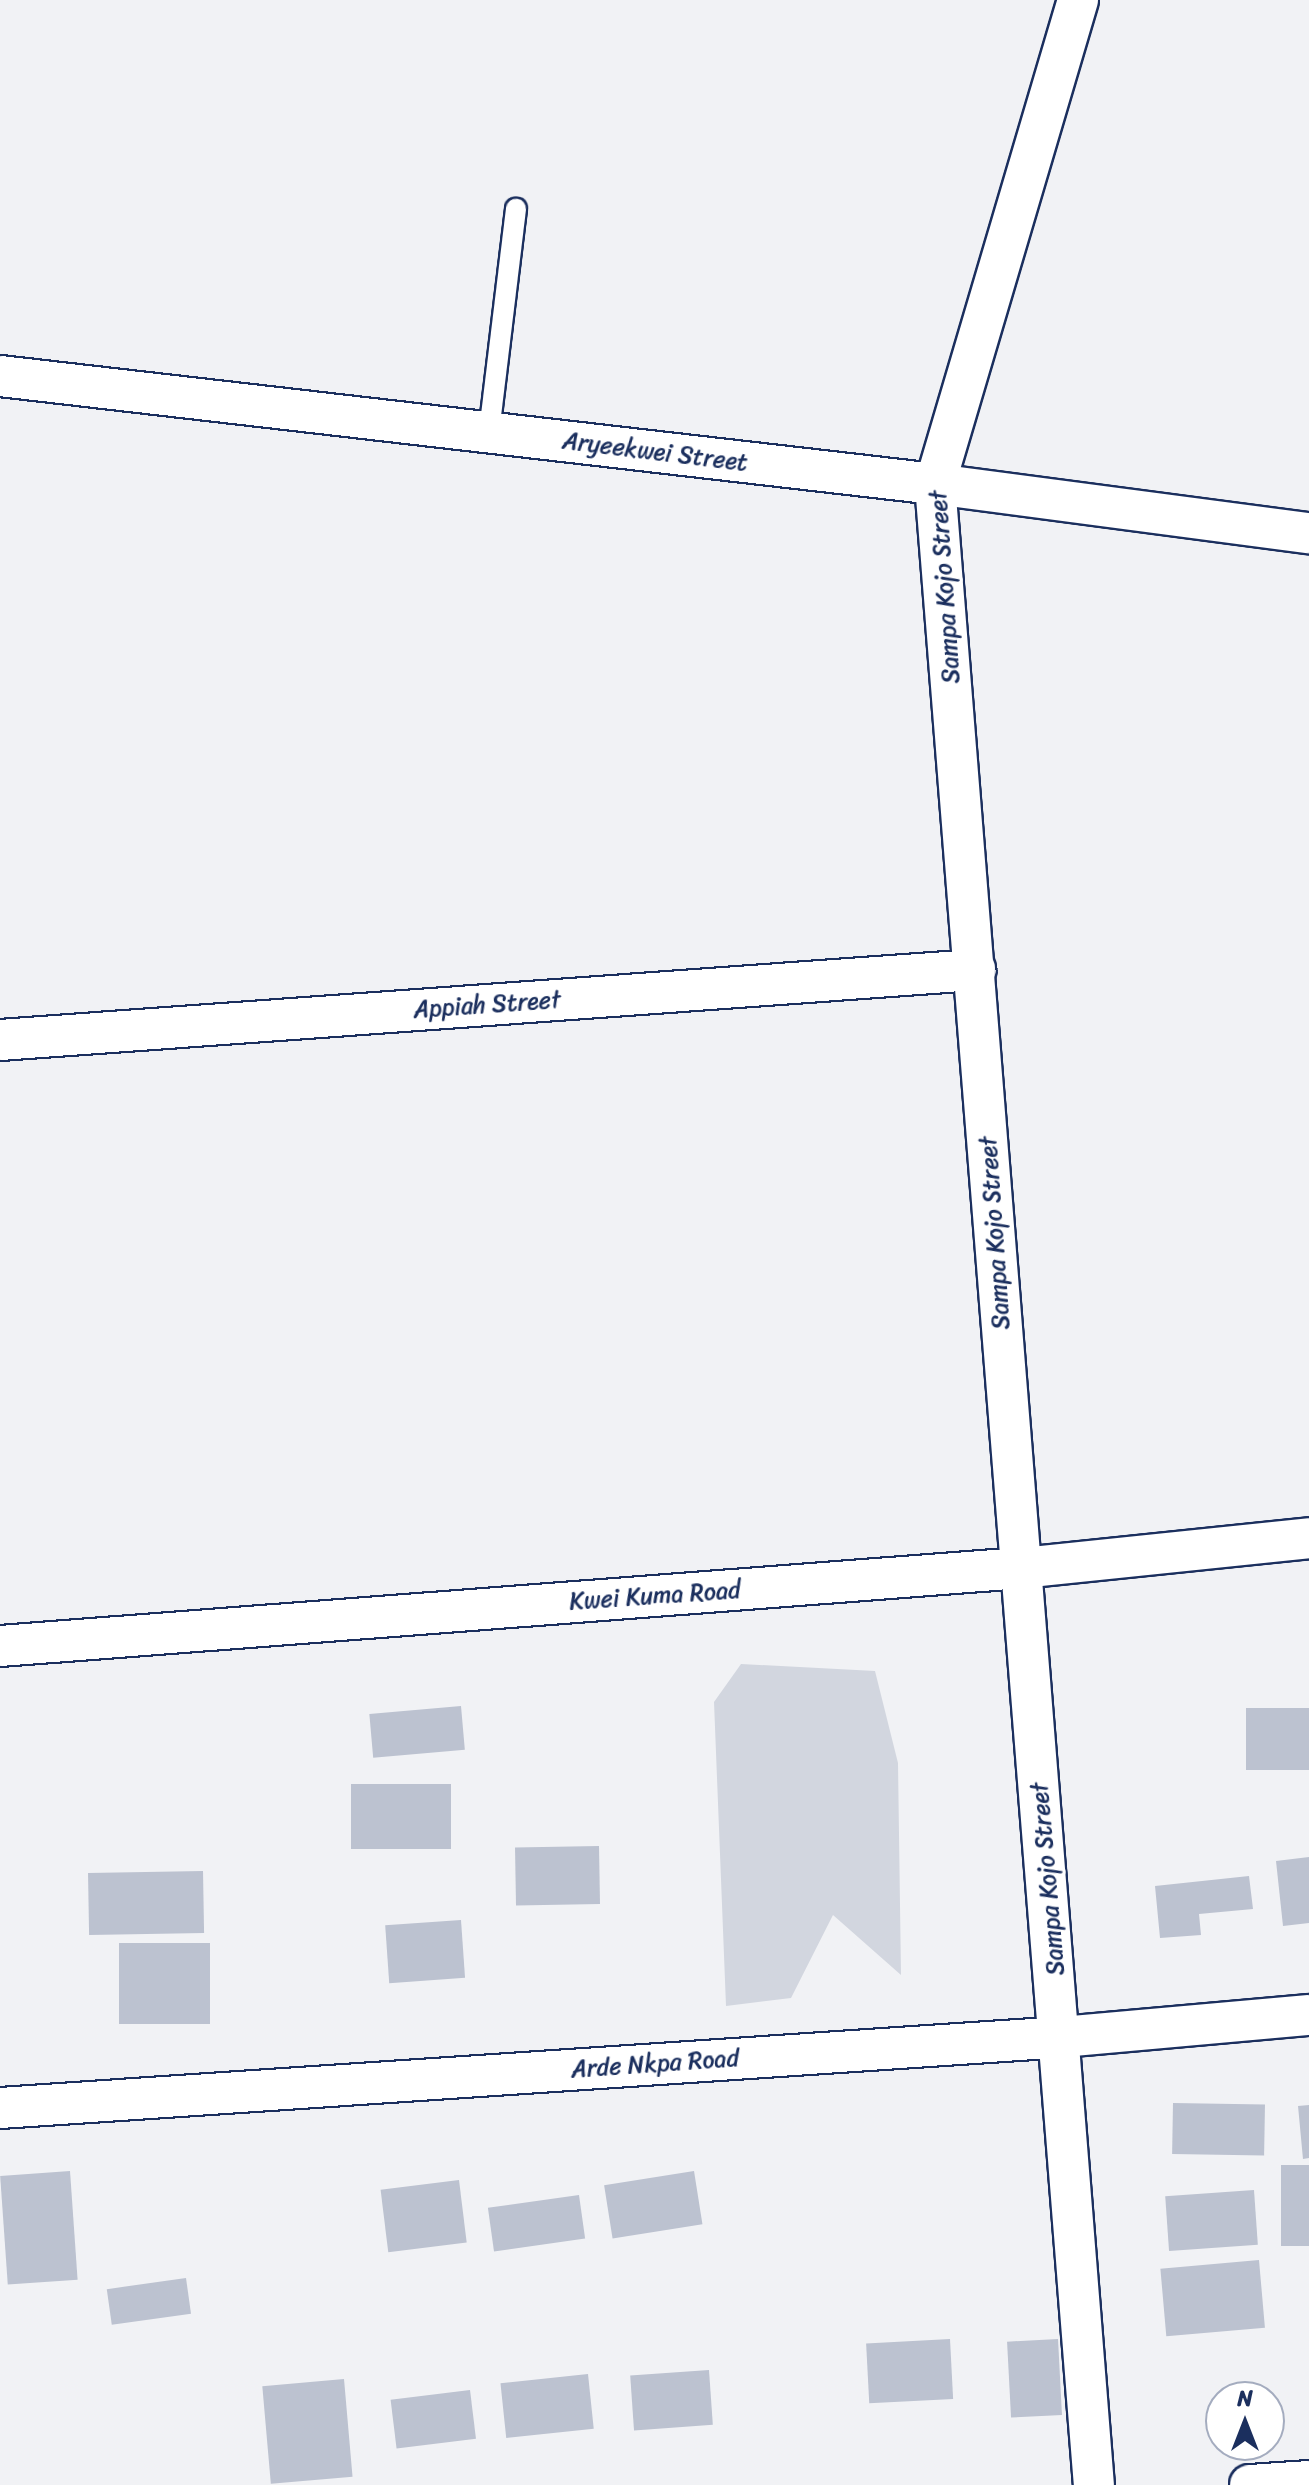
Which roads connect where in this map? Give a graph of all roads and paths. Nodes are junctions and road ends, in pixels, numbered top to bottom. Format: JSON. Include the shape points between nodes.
{"nodes":[{"id":1,"x":1078,"y":0,"type":"edge"},
{"id":2,"x":516,"y":209,"type":"dead end"},
{"id":3,"x":0,"y":376,"type":"edge"},
{"id":4,"x":489,"y":432,"type":"junction"},
{"id":5,"x":935,"y":484,"type":"junction"},
{"id":6,"x":1309,"y":533,"type":"edge"},
{"id":7,"x":975,"y":970,"type":"junction"},
{"id":8,"x":0,"y":1040,"type":"edge"},
{"id":9,"x":1309,"y":1538,"type":"edge"},
{"id":10,"x":1021,"y":1568,"type":"junction"},
{"id":11,"x":0,"y":1646,"type":"edge"},
{"id":12,"x":1309,"y":2015,"type":"edge"},
{"id":13,"x":1062,"y":2037,"type":"junction"},
{"id":14,"x":0,"y":2108,"type":"edge"},
{"id":15,"x":1309,"y":2481,"type":"edge"},
{"id":16,"x":1094,"y":2485,"type":"edge"},
{"id":17,"x":1250,"y":2485,"type":"edge"}],
"edges":[{"from":1,"to":5,"type":"street","name":"Sampa Kojo Street"},
{"from":2,"to":4,"type":"lane"},
{"from":3,"to":4,"type":"street","name":"Aryeekwei Street"},
{"from":4,"to":5,"type":"street","name":"Aryeekwei Street"},
{"from":5,"to":6,"type":"street","name":"Aryeekwei Street"},
{"from":5,"to":7,"type":"street","name":"Sampa Kojo Street"},
{"from":7,"to":8,"type":"street","name":"Appiah Street"},
{"from":7,"to":10,"type":"street","name":"Sampa Kojo Street"},
{"from":9,"to":10,"type":"street","name":"Kwei Kuma Road"},
{"from":10,"to":11,"type":"street","name":"Kwei Kuma Road"},
{"from":10,"to":13,"type":"street","name":"Sampa Kojo Street"},
{"from":12,"to":13,"type":"street","name":"Arde Nkpa Road"},
{"from":13,"to":14,"type":"street","name":"Arde Nkpa Road"},
{"from":13,"to":16,"type":"street","name":"Sampa Kojo Street"},
{"from":15,"to":17,"type":"street"}]}
